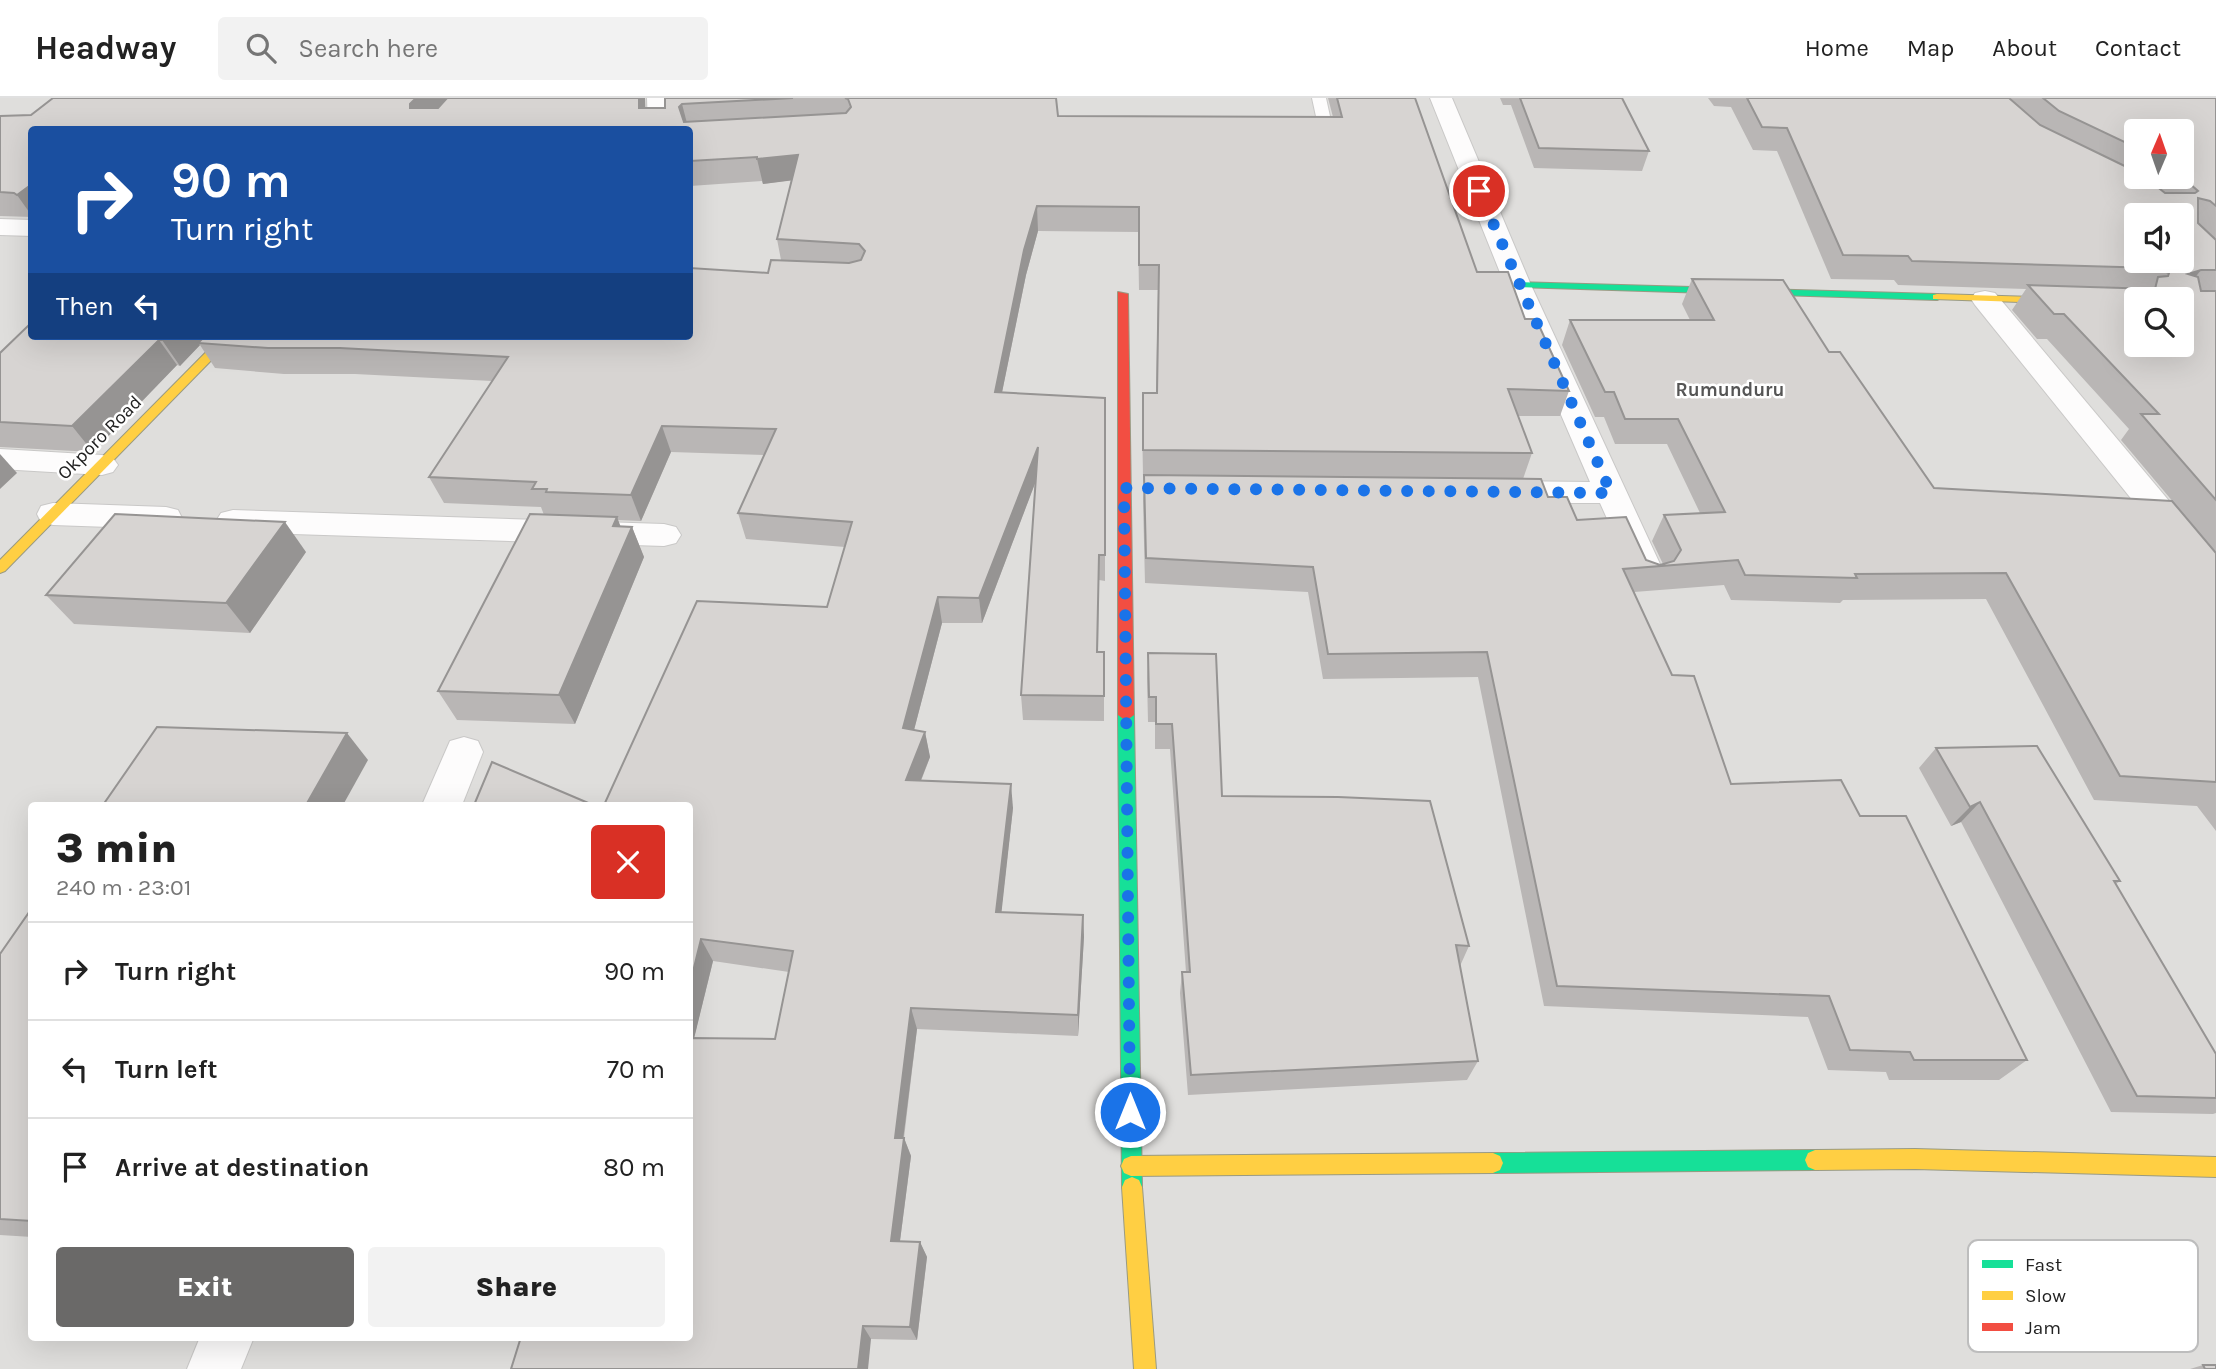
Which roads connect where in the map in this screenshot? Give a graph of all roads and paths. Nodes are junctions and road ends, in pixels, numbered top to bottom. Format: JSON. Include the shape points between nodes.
{"nodes":[{"id":1,"x":658,"y":98,"type":"edge"},
{"id":2,"x":1319,"y":98,"type":"edge"},
{"id":3,"x":1441,"y":98,"type":"edge"},
{"id":4,"x":1324,"y":121,"type":"edge"},
{"id":5,"x":659,"y":126,"type":"edge"},
{"id":6,"x":0,"y":227,"type":"edge"},
{"id":7,"x":28,"y":228,"type":"edge"},
{"id":8,"x":1518,"y":285,"type":"junction"},
{"id":9,"x":1122,"y":294,"type":"dead end"},
{"id":10,"x":1985,"y":299,"type":"junction"},
{"id":11,"x":2124,"y":303,"type":"edge"},
{"id":12,"x":225,"y":340,"type":"edge"},
{"id":13,"x":0,"y":459,"type":"edge"},
{"id":14,"x":102,"y":465,"type":"junction"},
{"id":15,"x":1458,"y":491,"type":"edge"},
{"id":16,"x":1611,"y":493,"type":"junction"},
{"id":17,"x":53,"y":514,"type":"junction"},
{"id":18,"x":664,"y":536,"type":"dead end"},
{"id":19,"x":0,"y":568,"type":"edge"},
{"id":20,"x":1649,"y":576,"type":"edge"},
{"id":21,"x":2216,"y":580,"type":"edge"},
{"id":22,"x":464,"y":752,"type":"dead end"},
{"id":23,"x":443,"y":802,"type":"edge"},
{"id":24,"x":1131,"y":1166,"type":"junction"},
{"id":25,"x":2216,"y":1167,"type":"edge"},
{"id":26,"x":225,"y":1341,"type":"edge"},
{"id":27,"x":214,"y":1369,"type":"edge"},
{"id":28,"x":1145,"y":1369,"type":"edge"}],
"edges":[{"from":1,"to":5,"type":"street"},
{"from":2,"to":4,"type":"lane"},
{"from":3,"to":8,"type":"street"},
{"from":6,"to":7,"type":"street"},
{"from":8,"to":10,"type":"street"},
{"from":8,"to":16,"type":"street"},
{"from":9,"to":24,"type":"street","via":[[1138,488]]},
{"from":10,"to":11,"type":"street"},
{"from":10,"to":21,"type":"street"},
{"from":12,"to":14,"type":"street","name":"Okporo Road"},
{"from":13,"to":14,"type":"street"},
{"from":14,"to":17,"type":"street","name":"Okporo Road"},
{"from":15,"to":16,"type":"street"},
{"from":16,"to":20,"type":"street"},
{"from":17,"to":18,"type":"street"},
{"from":17,"to":19,"type":"street","name":"Okporo Road"},
{"from":22,"to":23,"type":"street"},
{"from":24,"to":25,"type":"street","via":[[1915,1159]]},
{"from":24,"to":28,"type":"street"},
{"from":26,"to":27,"type":"street"}]}
